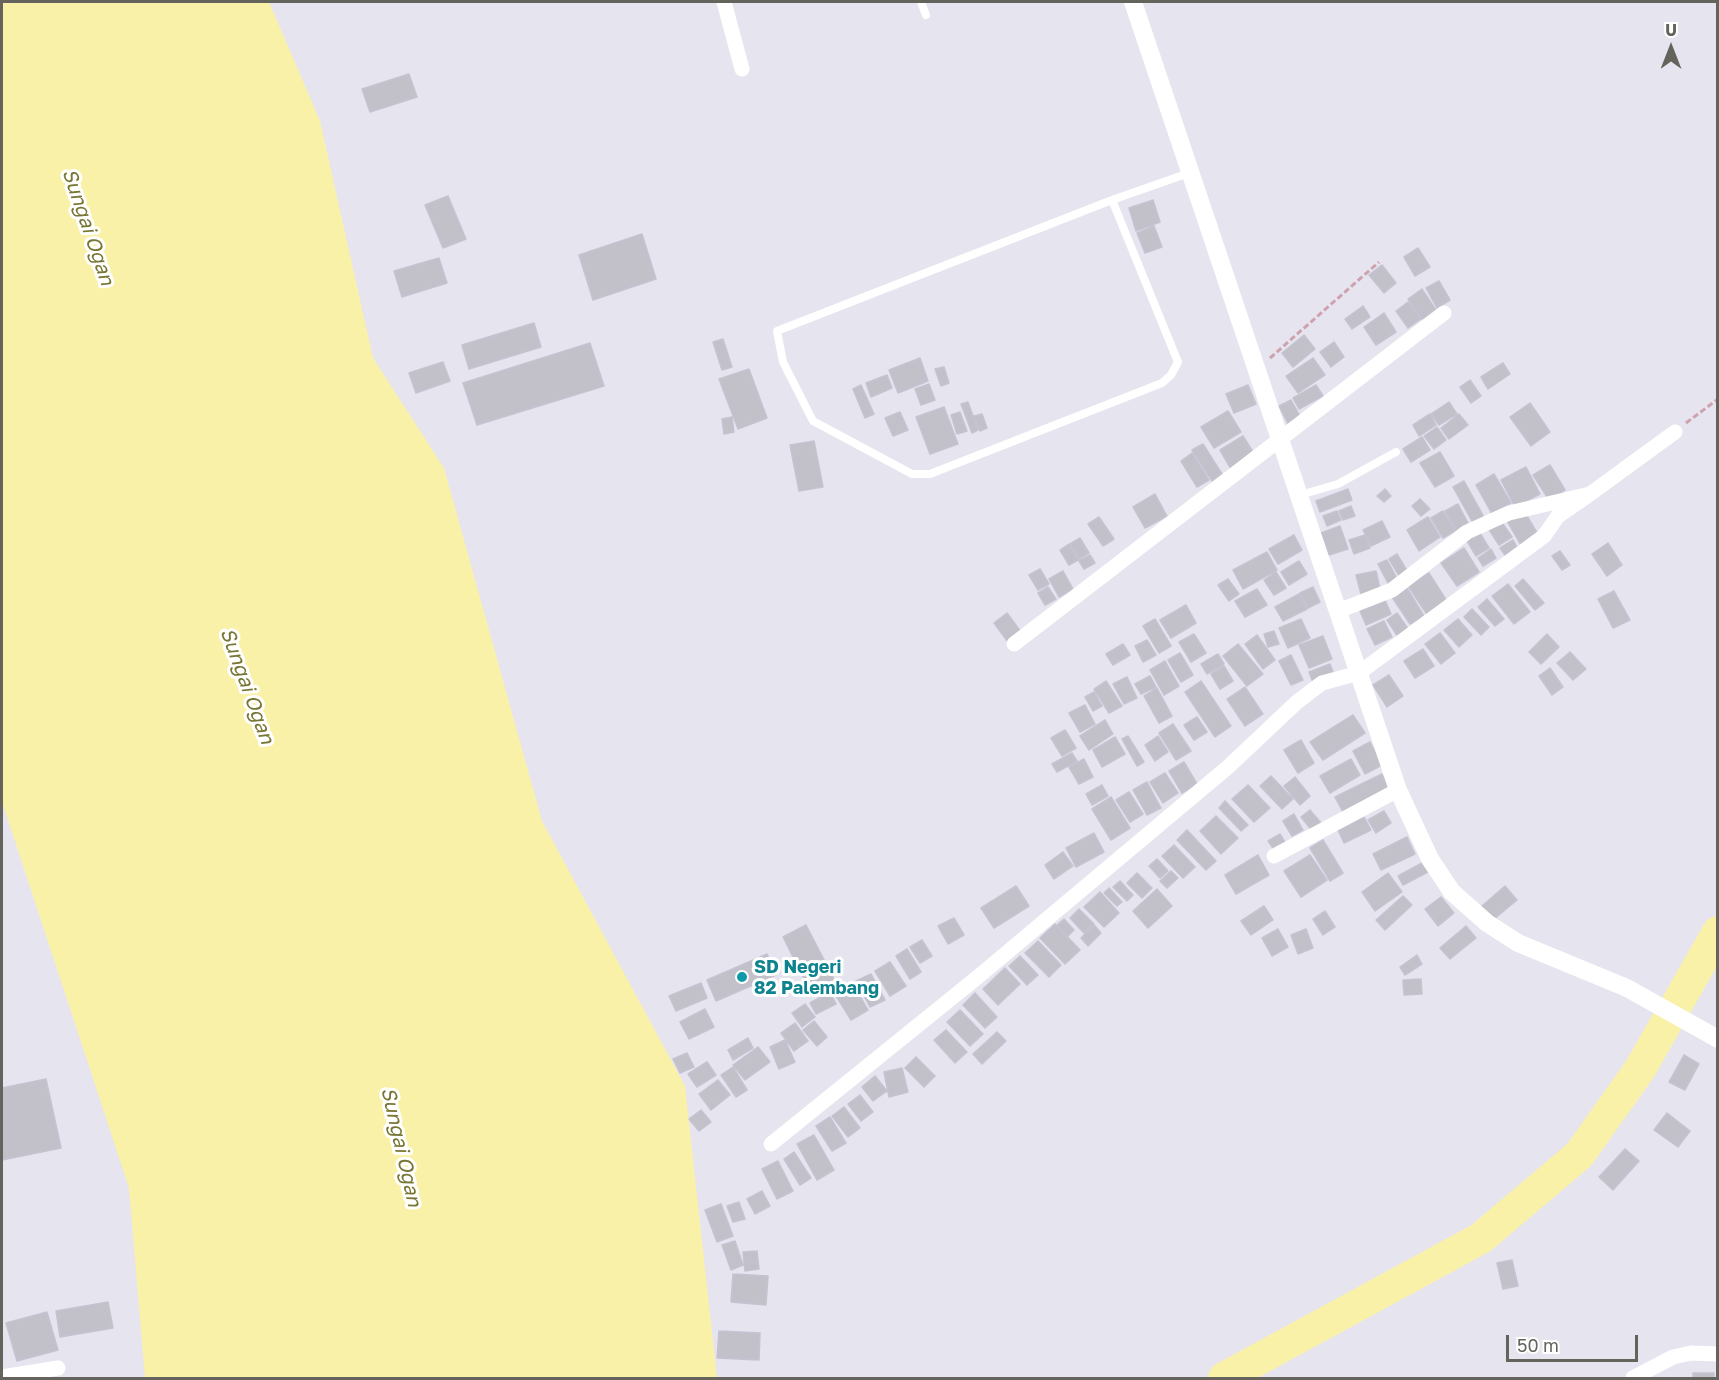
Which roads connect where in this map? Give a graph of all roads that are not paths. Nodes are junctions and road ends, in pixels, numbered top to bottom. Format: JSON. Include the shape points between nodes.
{"nodes":[{"id":1,"x":724,"y":2,"type":"edge"},
{"id":2,"x":921,"y":2,"type":"edge"},
{"id":3,"x":1133,"y":2,"type":"edge"},
{"id":4,"x":926,"y":15,"type":"dead end"},
{"id":5,"x":742,"y":69,"type":"dead end"},
{"id":6,"x":1191,"y":172,"type":"junction"},
{"id":7,"x":1112,"y":200,"type":"junction"},
{"id":8,"x":1444,"y":313,"type":"dead end"},
{"id":9,"x":1675,"y":432,"type":"road end"},
{"id":10,"x":1280,"y":438,"type":"junction"},
{"id":11,"x":1396,"y":452,"type":"dead end"},
{"id":12,"x":1590,"y":494,"type":"junction"},
{"id":13,"x":1298,"y":495,"type":"junction"},
{"id":14,"x":1550,"y":503,"type":"junction"},
{"id":15,"x":1558,"y":516,"type":"junction"},
{"id":16,"x":1338,"y":611,"type":"junction"},
{"id":17,"x":1014,"y":644,"type":"dead end"},
{"id":18,"x":1359,"y":673,"type":"junction"},
{"id":19,"x":1398,"y":790,"type":"junction"},
{"id":20,"x":1274,"y":856,"type":"dead end"},
{"id":21,"x":1715,"y":1038,"type":"edge"},
{"id":22,"x":771,"y":1144,"type":"dead end"},
{"id":23,"x":1718,"y":1354,"type":"edge"},
{"id":24,"x":58,"y":1368,"type":"dead end"},
{"id":25,"x":2,"y":1377,"type":"edge"},
{"id":26,"x":1633,"y":1378,"type":"edge"}],
"edges":[{"from":1,"to":5,"type":"street"},
{"from":2,"to":4,"type":"lane"},
{"from":3,"to":6,"type":"street"},
{"from":6,"to":7,"type":"lane"},
{"from":6,"to":10,"type":"street"},
{"from":7,"to":7,"type":"lane","via":[[777,331],[783,362],[813,421],[912,474],[930,474],[1162,383],[1178,362]]},
{"from":8,"to":10,"type":"street"},
{"from":9,"to":12,"type":"street"},
{"from":10,"to":13,"type":"street"},
{"from":10,"to":17,"type":"street"},
{"from":11,"to":13,"type":"lane","via":[[1338,484]]},
{"from":12,"to":14,"type":"street"},
{"from":12,"to":15,"type":"street"},
{"from":13,"to":16,"type":"street"},
{"from":14,"to":15,"type":"street"},
{"from":14,"to":16,"type":"street","via":[[1509,513],[1467,532],[1392,590]]},
{"from":15,"to":18,"type":"street","via":[[1544,536]]},
{"from":16,"to":18,"type":"street"},
{"from":18,"to":19,"type":"street"},
{"from":18,"to":22,"type":"street","via":[[1322,683],[1297,702],[1227,767],[979,976]]},
{"from":19,"to":20,"type":"street"},
{"from":19,"to":21,"type":"street","via":[[1430,859],[1452,892],[1487,923],[1518,943],[1627,988]]},
{"from":23,"to":26,"type":"street","via":[[1674,1357]]},
{"from":24,"to":25,"type":"street"}]}
